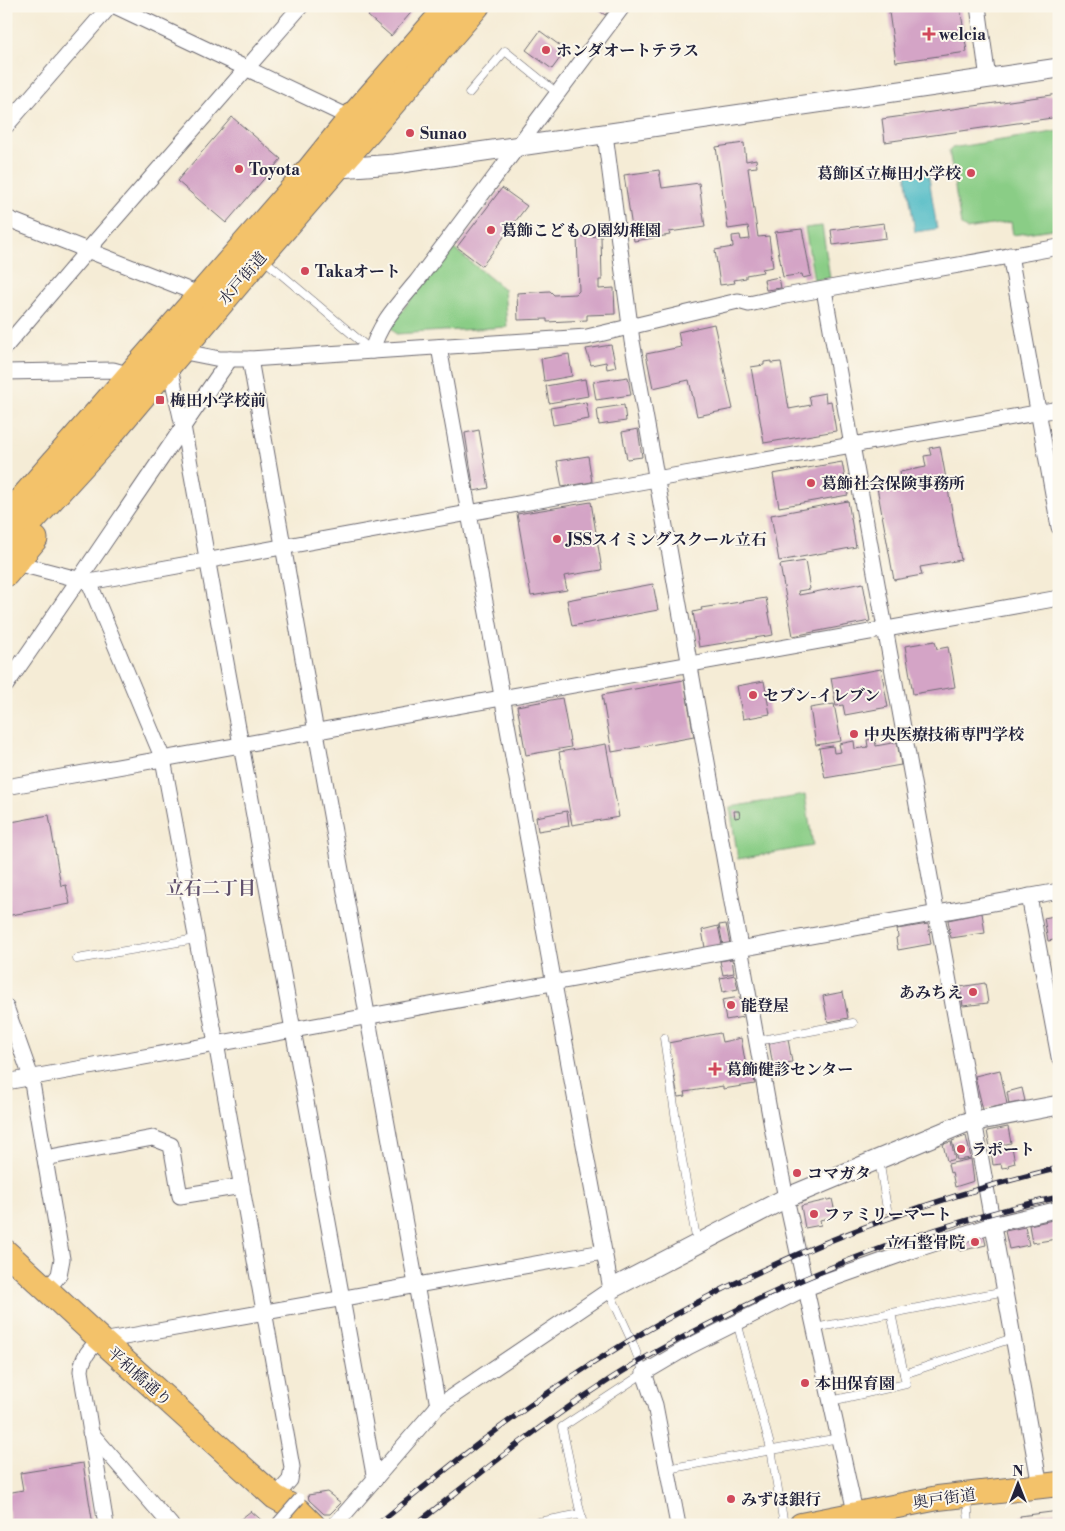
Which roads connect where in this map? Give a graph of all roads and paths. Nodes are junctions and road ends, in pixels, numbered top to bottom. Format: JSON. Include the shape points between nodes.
{"nodes":[{"id":1,"x":110,"y":6,"type":"edge"},
{"id":2,"x":114,"y":6,"type":"edge"},
{"id":3,"x":301,"y":6,"type":"edge"},
{"id":4,"x":477,"y":6,"type":"edge"},
{"id":5,"x":623,"y":6,"type":"edge"},
{"id":6,"x":978,"y":6,"type":"edge"},
{"id":7,"x":442,"y":8,"type":"edge"},
{"id":8,"x":1059,"y":68,"type":"edge"},
{"id":9,"x":246,"y":70,"type":"junction"},
{"id":10,"x":988,"y":79,"type":"junction"},
{"id":11,"x":469,"y":93,"type":"dead end"},
{"id":12,"x":557,"y":93,"type":"junction"},
{"id":13,"x":6,"y":126,"type":"edge"},
{"id":14,"x":348,"y":134,"type":"junction"},
{"id":15,"x":605,"y":134,"type":"junction"},
{"id":16,"x":516,"y":147,"type":"junction"},
{"id":17,"x":339,"y":168,"type":"junction"},
{"id":18,"x":309,"y":170,"type":"junction"},
{"id":19,"x":6,"y":218,"type":"edge"},
{"id":20,"x":1059,"y":247,"type":"edge"},
{"id":21,"x":87,"y":251,"type":"junction"},
{"id":22,"x":1010,"y":255,"type":"junction"},
{"id":23,"x":260,"y":257,"type":"junction"},
{"id":24,"x":824,"y":290,"type":"junction"},
{"id":25,"x":201,"y":295,"type":"junction"},
{"id":26,"x":630,"y":327,"type":"junction"},
{"id":27,"x":6,"y":346,"type":"edge"},
{"id":28,"x":439,"y":347,"type":"junction"},
{"id":29,"x":372,"y":351,"type":"junction"},
{"id":30,"x":175,"y":358,"type":"junction"},
{"id":31,"x":230,"y":359,"type":"junction"},
{"id":32,"x":250,"y":359,"type":"junction"},
{"id":33,"x":6,"y":372,"type":"edge"},
{"id":34,"x":131,"y":374,"type":"junction"},
{"id":35,"x":1059,"y":409,"type":"edge"},
{"id":36,"x":1039,"y":413,"type":"junction"},
{"id":37,"x":183,"y":426,"type":"junction"},
{"id":38,"x":83,"y":428,"type":"junction"},
{"id":39,"x":851,"y":445,"type":"junction"},
{"id":40,"x":656,"y":479,"type":"junction"},
{"id":41,"x":6,"y":498,"type":"edge"},
{"id":42,"x":470,"y":512,"type":"junction"},
{"id":43,"x":6,"y":517,"type":"edge"},
{"id":44,"x":1059,"y":527,"type":"edge"},
{"id":45,"x":284,"y":547,"type":"junction"},
{"id":46,"x":207,"y":561,"type":"junction"},
{"id":47,"x":9,"y":562,"type":"edge"},
{"id":48,"x":85,"y":580,"type":"junction"},
{"id":49,"x":1059,"y":598,"type":"edge"},
{"id":50,"x":885,"y":630,"type":"junction"},
{"id":51,"x":690,"y":665,"type":"junction"},
{"id":52,"x":6,"y":685,"type":"edge"},
{"id":53,"x":503,"y":698,"type":"junction"},
{"id":54,"x":316,"y":732,"type":"junction"},
{"id":55,"x":241,"y":745,"type":"junction"},
{"id":56,"x":163,"y":759,"type":"junction"},
{"id":57,"x":6,"y":787,"type":"edge"},
{"id":58,"x":1059,"y":892,"type":"edge"},
{"id":59,"x":1028,"y":896,"type":"junction"},
{"id":60,"x":936,"y":914,"type":"junction"},
{"id":61,"x":196,"y":939,"type":"junction"},
{"id":62,"x":741,"y":949,"type":"junction"},
{"id":63,"x":77,"y":959,"type":"dead end"},
{"id":64,"x":554,"y":984,"type":"junction"},
{"id":65,"x":6,"y":1007,"type":"edge"},
{"id":66,"x":367,"y":1016,"type":"junction"},
{"id":67,"x":853,"y":1023,"type":"dead end"},
{"id":68,"x":292,"y":1030,"type":"junction"},
{"id":69,"x":664,"y":1038,"type":"dead end"},
{"id":70,"x":757,"y":1040,"type":"junction"},
{"id":71,"x":216,"y":1043,"type":"junction"},
{"id":72,"x":1059,"y":1057,"type":"edge"},
{"id":73,"x":31,"y":1077,"type":"junction"},
{"id":74,"x":6,"y":1082,"type":"edge"},
{"id":75,"x":1059,"y":1105,"type":"edge"},
{"id":76,"x":974,"y":1121,"type":"junction"},
{"id":77,"x":45,"y":1158,"type":"junction"},
{"id":78,"x":879,"y":1159,"type":"junction"},
{"id":79,"x":242,"y":1186,"type":"junction"},
{"id":80,"x":786,"y":1198,"type":"junction"},
{"id":81,"x":887,"y":1209,"type":"dead end"},
{"id":82,"x":1059,"y":1209,"type":"edge"},
{"id":83,"x":992,"y":1225,"type":"junction"},
{"id":84,"x":697,"y":1243,"type":"junction"},
{"id":85,"x":6,"y":1252,"type":"edge"},
{"id":86,"x":603,"y":1252,"type":"junction"},
{"id":87,"x":416,"y":1286,"type":"junction"},
{"id":88,"x":806,"y":1288,"type":"junction"},
{"id":89,"x":611,"y":1289,"type":"junction"},
{"id":90,"x":47,"y":1290,"type":"junction"},
{"id":91,"x":1005,"y":1291,"type":"junction"},
{"id":92,"x":343,"y":1299,"type":"junction"},
{"id":93,"x":264,"y":1313,"type":"junction"},
{"id":94,"x":891,"y":1313,"type":"junction"},
{"id":95,"x":737,"y":1322,"type":"junction"},
{"id":96,"x":815,"y":1328,"type":"junction"},
{"id":97,"x":1013,"y":1338,"type":"junction"},
{"id":98,"x":101,"y":1340,"type":"junction"},
{"id":99,"x":644,"y":1373,"type":"junction"},
{"id":100,"x":904,"y":1374,"type":"junction"},
{"id":101,"x":831,"y":1401,"type":"junction"},
{"id":102,"x":438,"y":1406,"type":"junction"},
{"id":103,"x":90,"y":1432,"type":"junction"},
{"id":104,"x":839,"y":1438,"type":"junction"},
{"id":105,"x":771,"y":1449,"type":"junction"},
{"id":106,"x":666,"y":1469,"type":"junction"},
{"id":107,"x":375,"y":1480,"type":"junction"},
{"id":108,"x":1049,"y":1485,"type":"edge"},
{"id":109,"x":967,"y":1495,"type":"junction"},
{"id":110,"x":275,"y":1497,"type":"junction"},
{"id":111,"x":299,"y":1499,"type":"dead end"},
{"id":112,"x":581,"y":1514,"type":"junction"},
{"id":113,"x":856,"y":1520,"type":"edge"},
{"id":114,"x":286,"y":1524,"type":"edge"},
{"id":115,"x":106,"y":1525,"type":"edge"},
{"id":116,"x":171,"y":1525,"type":"edge"},
{"id":117,"x":313,"y":1525,"type":"edge"},
{"id":118,"x":335,"y":1525,"type":"edge"},
{"id":119,"x":523,"y":1525,"type":"edge"},
{"id":120,"x":583,"y":1525,"type":"edge"},
{"id":121,"x":678,"y":1525,"type":"edge"},
{"id":122,"x":784,"y":1525,"type":"edge"},
{"id":123,"x":801,"y":1525,"type":"edge"},
{"id":124,"x":969,"y":1525,"type":"edge"}],
"edges":[{"from":1,"to":13,"type":"street"},
{"from":2,"to":9,"type":"street"},
{"from":3,"to":9,"type":"street"},
{"from":4,"to":14,"type":"highway","name":"水戸街道"},
{"from":5,"to":12,"type":"street"},
{"from":6,"to":10,"type":"street"},
{"from":7,"to":14,"type":"highway","name":"水戸街道"},
{"from":8,"to":10,"type":"street"},
{"from":9,"to":14,"type":"street"},
{"from":9,"to":21,"type":"street"},
{"from":10,"to":15,"type":"street"},
{"from":11,"to":12,"type":"lane","via":[[505,51]]},
{"from":12,"to":16,"type":"street"},
{"from":14,"to":17,"type":"highway"},
{"from":14,"to":18,"type":"highway","name":"水戸街道"},
{"from":15,"to":16,"type":"street"},
{"from":15,"to":26,"type":"street"},
{"from":16,"to":17,"type":"street","via":[[396,164]]},
{"from":16,"to":29,"type":"street","via":[[382,324]]},
{"from":17,"to":18,"type":"highway"},
{"from":17,"to":23,"type":"highway","name":"水戸街道"},
{"from":18,"to":25,"type":"highway","name":"水戸街道"},
{"from":19,"to":21,"type":"street"},
{"from":20,"to":22,"type":"street"},
{"from":21,"to":25,"type":"street"},
{"from":21,"to":27,"type":"street"},
{"from":22,"to":24,"type":"street"},
{"from":22,"to":36,"type":"street"},
{"from":23,"to":29,"type":"lane"},
{"from":23,"to":30,"type":"highway","name":"水戸街道"},
{"from":24,"to":26,"type":"street","via":[[749,304],[738,302]]},
{"from":24,"to":39,"type":"street"},
{"from":25,"to":34,"type":"highway","name":"水戸街道"},
{"from":26,"to":28,"type":"street","via":[[587,337]]},
{"from":26,"to":40,"type":"street"},
{"from":28,"to":29,"type":"street"},
{"from":28,"to":42,"type":"street"},
{"from":29,"to":32,"type":"street"},
{"from":30,"to":31,"type":"street"},
{"from":30,"to":37,"type":"street"},
{"from":30,"to":47,"type":"highway","name":"水戸街道","via":[[104,442],[64,503]]},
{"from":31,"to":32,"type":"street"},
{"from":31,"to":37,"type":"street"},
{"from":32,"to":45,"type":"street"},
{"from":33,"to":34,"type":"street","via":[[113,370]]},
{"from":34,"to":38,"type":"highway","name":"水戸街道"},
{"from":35,"to":36,"type":"street"},
{"from":36,"to":39,"type":"street"},
{"from":36,"to":44,"type":"street"},
{"from":37,"to":46,"type":"street"},
{"from":37,"to":48,"type":"street"},
{"from":38,"to":41,"type":"highway"},
{"from":38,"to":43,"type":"highway","name":"水戸街道"},
{"from":39,"to":40,"type":"street"},
{"from":39,"to":50,"type":"street"},
{"from":40,"to":42,"type":"street"},
{"from":40,"to":51,"type":"street"},
{"from":42,"to":45,"type":"street"},
{"from":42,"to":53,"type":"street"},
{"from":45,"to":46,"type":"street"},
{"from":45,"to":54,"type":"street"},
{"from":46,"to":48,"type":"street"},
{"from":46,"to":55,"type":"street"},
{"from":47,"to":48,"type":"street"},
{"from":48,"to":52,"type":"street"},
{"from":48,"to":56,"type":"street"},
{"from":49,"to":50,"type":"street"},
{"from":50,"to":51,"type":"street"},
{"from":50,"to":60,"type":"street"},
{"from":51,"to":53,"type":"street"},
{"from":51,"to":62,"type":"street"},
{"from":53,"to":54,"type":"street"},
{"from":53,"to":64,"type":"street"},
{"from":54,"to":55,"type":"street"},
{"from":54,"to":66,"type":"street"},
{"from":55,"to":56,"type":"street"},
{"from":55,"to":68,"type":"street"},
{"from":56,"to":57,"type":"street"},
{"from":56,"to":61,"type":"street"},
{"from":58,"to":59,"type":"street"},
{"from":59,"to":60,"type":"street"},
{"from":59,"to":72,"type":"street"},
{"from":60,"to":62,"type":"street"},
{"from":60,"to":76,"type":"street"},
{"from":61,"to":63,"type":"lane"},
{"from":61,"to":71,"type":"street"},
{"from":62,"to":64,"type":"street"},
{"from":62,"to":70,"type":"street"},
{"from":64,"to":66,"type":"street"},
{"from":64,"to":86,"type":"street"},
{"from":65,"to":73,"type":"street"},
{"from":66,"to":68,"type":"street"},
{"from":66,"to":87,"type":"street"},
{"from":67,"to":70,"type":"lane"},
{"from":68,"to":71,"type":"street"},
{"from":68,"to":92,"type":"street"},
{"from":69,"to":84,"type":"lane"},
{"from":70,"to":80,"type":"street"},
{"from":71,"to":73,"type":"street"},
{"from":71,"to":79,"type":"street"},
{"from":73,"to":74,"type":"street"},
{"from":73,"to":77,"type":"street"},
{"from":75,"to":76,"type":"street"},
{"from":76,"to":78,"type":"street"},
{"from":76,"to":83,"type":"street"},
{"from":77,"to":79,"type":"street","via":[[153,1138],[171,1145],[180,1196]]},
{"from":77,"to":90,"type":"street","via":[[62,1259],[59,1275]]},
{"from":78,"to":80,"type":"street"},
{"from":78,"to":81,"type":"lane"},
{"from":79,"to":93,"type":"street"},
{"from":80,"to":84,"type":"street"},
{"from":80,"to":88,"type":"street"},
{"from":82,"to":83,"type":"street"},
{"from":83,"to":88,"type":"street"},
{"from":83,"to":91,"type":"street"},
{"from":84,"to":89,"type":"street"},
{"from":85,"to":90,"type":"main road","name":"平和橋通り"},
{"from":86,"to":87,"type":"street"},
{"from":86,"to":89,"type":"street"},
{"from":87,"to":92,"type":"street"},
{"from":87,"to":102,"type":"street"},
{"from":88,"to":95,"type":"street"},
{"from":88,"to":96,"type":"street"},
{"from":89,"to":99,"type":"lane"},
{"from":89,"to":102,"type":"street"},
{"from":90,"to":98,"type":"main road","name":"平和橋通り"},
{"from":91,"to":94,"type":"lane"},
{"from":91,"to":97,"type":"street"},
{"from":92,"to":93,"type":"street"},
{"from":92,"to":107,"type":"street"},
{"from":93,"to":98,"type":"street"},
{"from":93,"to":110,"type":"street","via":[[292,1467],[290,1480]]},
{"from":94,"to":96,"type":"lane"},
{"from":94,"to":100,"type":"lane"},
{"from":95,"to":99,"type":"street"},
{"from":95,"to":105,"type":"lane"},
{"from":96,"to":101,"type":"street"},
{"from":97,"to":100,"type":"lane"},
{"from":97,"to":108,"type":"street"},
{"from":98,"to":103,"type":"street","via":[[81,1363]]},
{"from":98,"to":110,"type":"main road","name":"平和橋通り"},
{"from":99,"to":106,"type":"street","via":[[655,1405]]},
{"from":99,"to":112,"type":"lane","via":[[562,1427]]},
{"from":100,"to":101,"type":"lane","via":[[906,1384]]},
{"from":101,"to":104,"type":"street"},
{"from":102,"to":107,"type":"street"},
{"from":103,"to":115,"type":"street"},
{"from":103,"to":116,"type":"street"},
{"from":104,"to":105,"type":"lane"},
{"from":104,"to":113,"type":"street"},
{"from":105,"to":106,"type":"lane"},
{"from":105,"to":122,"type":"lane"},
{"from":106,"to":121,"type":"street"},
{"from":107,"to":118,"type":"street"},
{"from":108,"to":109,"type":"main road","name":"奥戸街道"},
{"from":109,"to":113,"type":"main road","name":"奥戸街道","via":[[910,1503]]},
{"from":109,"to":124,"type":"lane"},
{"from":110,"to":114,"type":"main road","name":"平和橋通り"},
{"from":110,"to":117,"type":"main road","name":"平和橋通り","via":[[298,1510]]},
{"from":111,"to":114,"type":"street","bridge":true},
{"from":112,"to":119,"type":"lane"},
{"from":112,"to":120,"type":"lane"},
{"from":113,"to":123,"type":"main road","name":"奥戸街道"}]}
